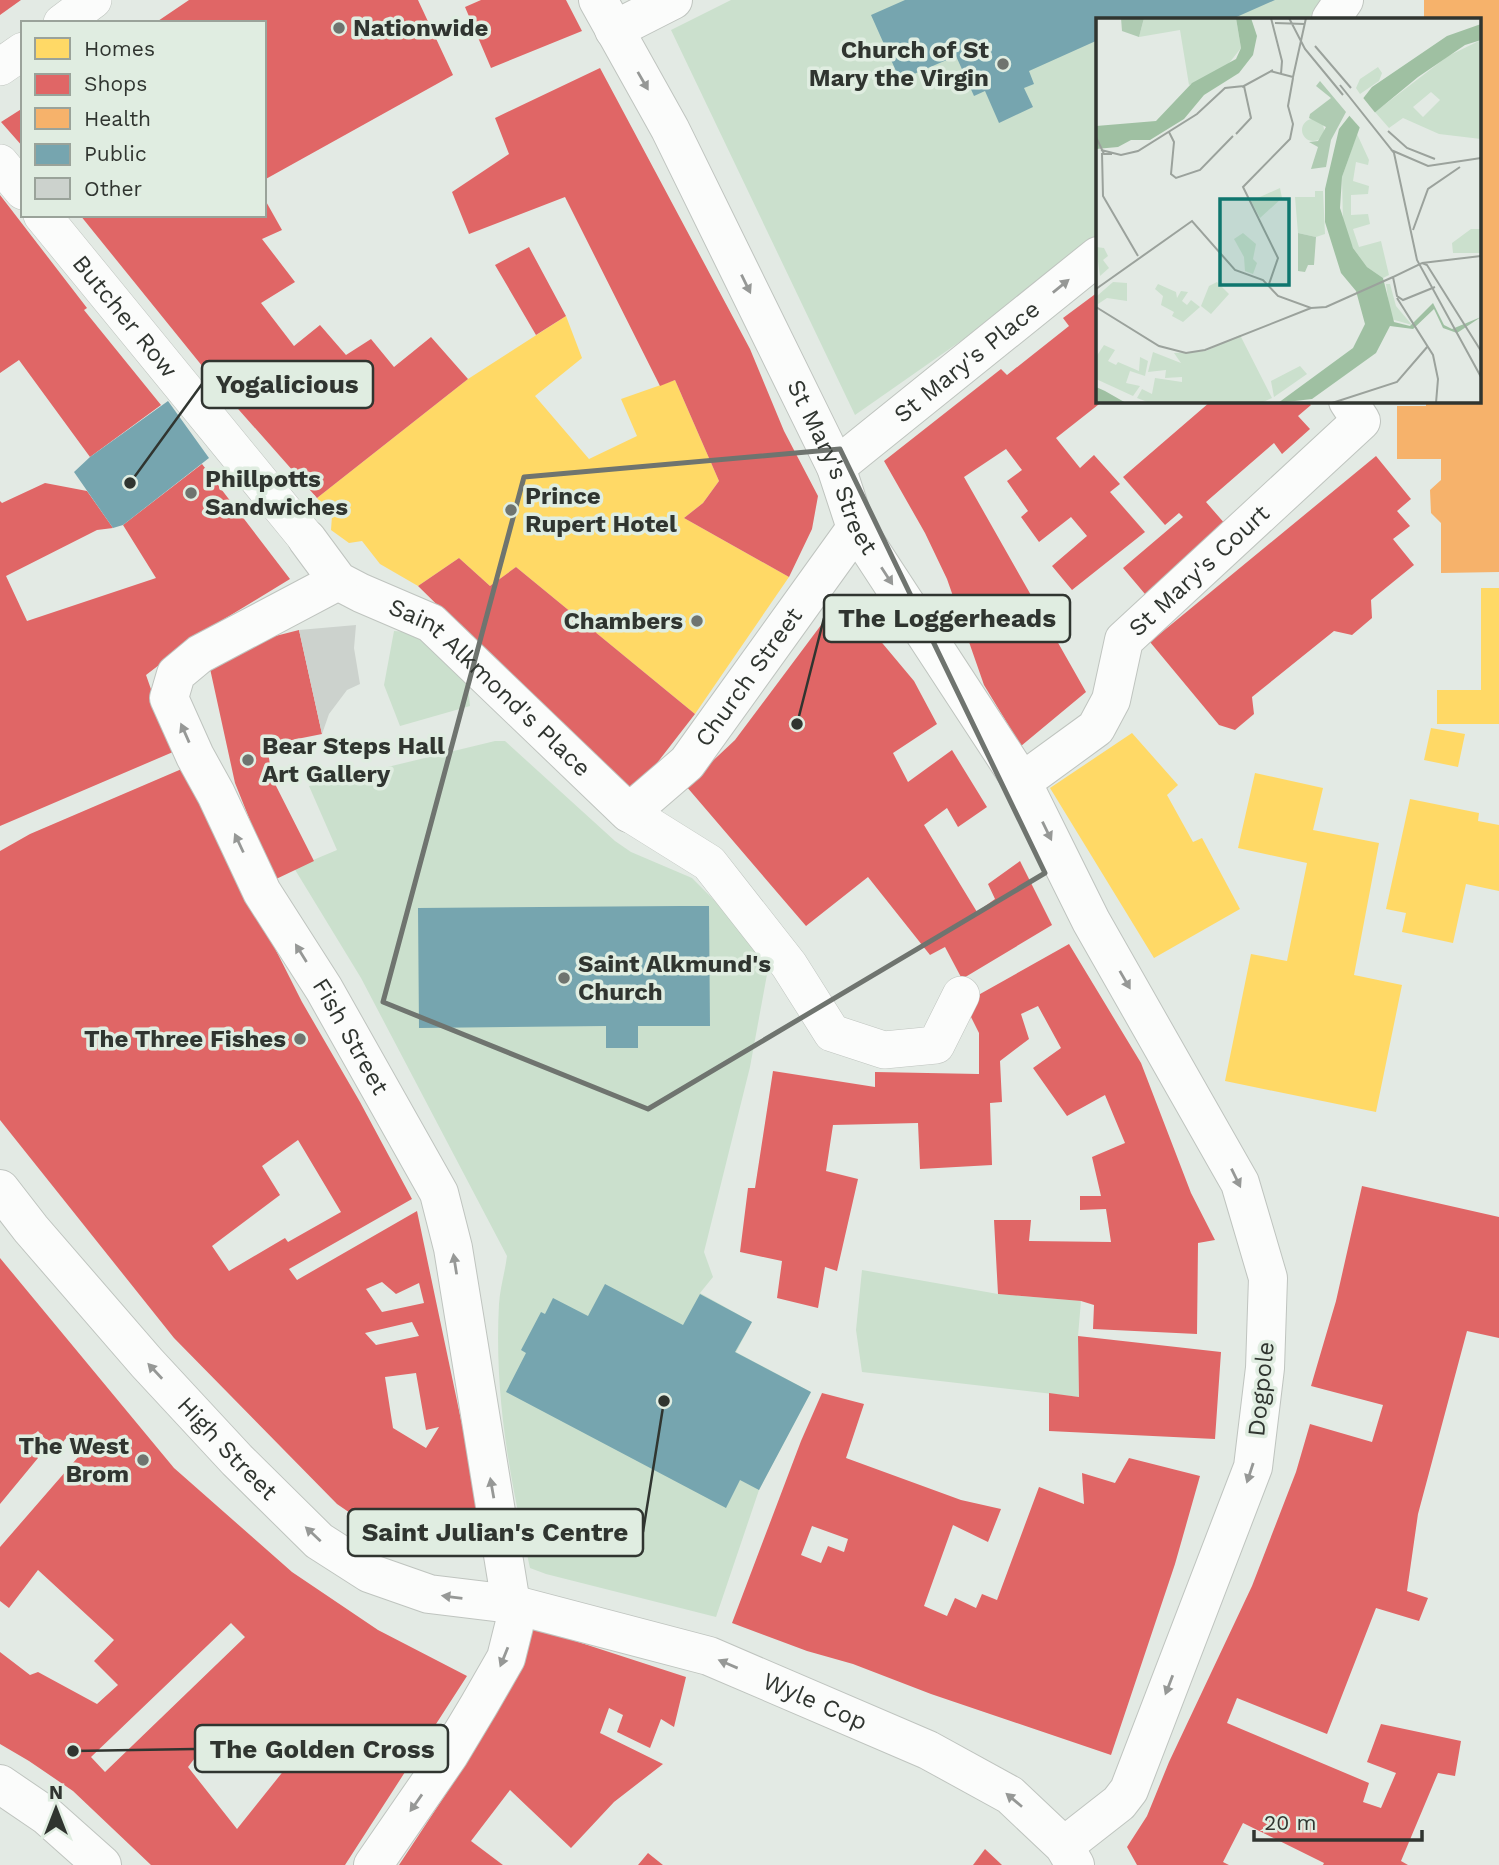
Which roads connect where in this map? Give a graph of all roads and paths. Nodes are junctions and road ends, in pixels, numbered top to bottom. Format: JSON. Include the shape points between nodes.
{"nodes":[{"id":1,"x":93,"y":0,"type":"edge"},
{"id":2,"x":673,"y":0,"type":"edge"},
{"id":3,"x":1344,"y":0,"type":"edge"},
{"id":4,"x":606,"y":15,"type":"edge"},
{"id":5,"x":1332,"y":18,"type":"edge"},
{"id":6,"x":65,"y":21,"type":"edge"},
{"id":7,"x":21,"y":52,"type":"edge"},
{"id":8,"x":0,"y":67,"type":"edge"},
{"id":9,"x":0,"y":163,"type":"edge"},
{"id":10,"x":21,"y":189,"type":"edge"},
{"id":11,"x":44,"y":217,"type":"edge"},
{"id":12,"x":1096,"y":259,"type":"edge"},
{"id":13,"x":1349,"y":402,"type":"edge"},
{"id":14,"x":836,"y":467,"type":"junction"},
{"id":15,"x":856,"y":528,"type":"junction"},
{"id":16,"x":307,"y":539,"type":"joint"},
{"id":17,"x":338,"y":581,"type":"junction"},
{"id":18,"x":1023,"y":782,"type":"junction"},
{"id":19,"x":629,"y":813,"type":"junction"},
{"id":20,"x":1091,"y":921,"type":"joint"},
{"id":21,"x":961,"y":995,"type":"dead end"},
{"id":22,"x":0,"y":1189,"type":"edge"},
{"id":23,"x":515,"y":1605,"type":"junction"},
{"id":24,"x":0,"y":1784,"type":"edge"},
{"id":25,"x":1070,"y":1856,"type":"edge"},
{"id":26,"x":102,"y":1865,"type":"edge"},
{"id":27,"x":373,"y":1865,"type":"edge"}],
"edges":[{"from":1,"to":6,"type":"street"},
{"from":2,"to":4,"type":"street"},
{"from":3,"to":5,"type":"street"},
{"from":4,"to":14,"type":"street","name":"St Mary's Street","one_way":true,"via":[[670,129]]},
{"from":7,"to":8,"type":"street"},
{"from":9,"to":10,"type":"street"},
{"from":11,"to":16,"type":"street","name":"Butcher Row"},
{"from":14,"to":12,"type":"street","name":"St Mary's Place","one_way":true},
{"from":13,"to":18,"type":"street","name":"St Mary's Court","via":[[1361,421],[1124,640],[1111,700],[1096,728]]},
{"from":14,"to":15,"type":"street","name":"St Mary's Street"},
{"from":15,"to":18,"type":"street","name":"St Mary's Street","one_way":true},
{"from":15,"to":19,"type":"street","name":"Church Street","via":[[687,763]]},
{"from":16,"to":17,"type":"street","name":"Butcher Row"},
{"from":17,"to":19,"type":"street","name":"Saint Alkmond's Place","via":[[431,623]]},
{"from":23,"to":17,"type":"street","name":"Fish Street","one_way":true,"via":[[453,1248],[439,1193],[324,989],[262,892],[169,698],[176,674],[200,654]]},
{"from":18,"to":20,"type":"street","name":"St Mary's Street","one_way":true},
{"from":19,"to":21,"type":"street","via":[[709,863],[789,965],[832,1034],[884,1050],[936,1045]]},
{"from":20,"to":25,"type":"street","name":"Dogpole","one_way":true,"via":[[1240,1183],[1268,1278],[1267,1334],[1254,1467],[1129,1790]]},
{"from":23,"to":22,"type":"street","name":"High Street","one_way":true,"via":[[429,1594],[369,1573],[319,1541],[147,1363]]},
{"from":25,"to":23,"type":"street","name":"Wyle Cop","one_way":true,"via":[[1010,1795],[928,1750],[709,1656]]},
{"from":23,"to":27,"type":"street","one_way":true,"via":[[506,1658],[449,1755]]},
{"from":24,"to":26,"type":"street","via":[[47,1816]]}]}
